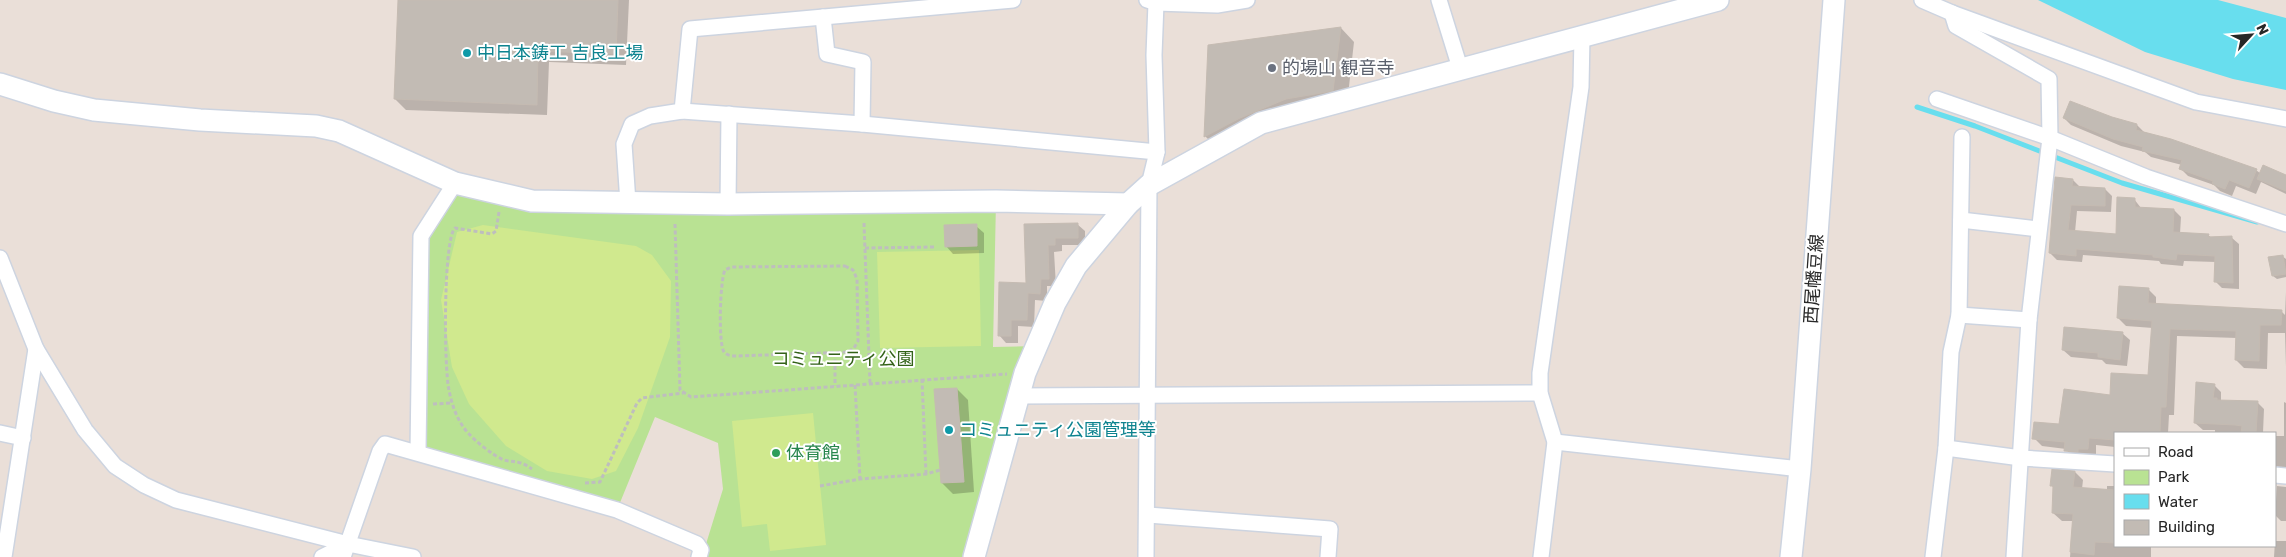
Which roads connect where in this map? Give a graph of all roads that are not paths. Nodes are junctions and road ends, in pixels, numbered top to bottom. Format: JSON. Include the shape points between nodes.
{"nodes":[{"id":1,"x":1013,"y":0,"type":"edge"},
{"id":2,"x":1247,"y":0,"type":"edge"},
{"id":3,"x":1439,"y":0,"type":"edge"},
{"id":4,"x":1718,"y":0,"type":"edge"},
{"id":5,"x":1834,"y":0,"type":"edge"},
{"id":6,"x":1922,"y":0,"type":"edge"},
{"id":7,"x":1152,"y":1,"type":"edge"},
{"id":8,"x":1952,"y":13,"type":"junction"},
{"id":9,"x":823,"y":17,"type":"junction"},
{"id":10,"x":1582,"y":36,"type":"junction"},
{"id":11,"x":1460,"y":68,"type":"junction"},
{"id":12,"x":0,"y":84,"type":"edge"},
{"id":13,"x":1937,"y":99,"type":"dead end"},
{"id":14,"x":682,"y":111,"type":"junction"},
{"id":15,"x":729,"y":114,"type":"junction"},
{"id":16,"x":2286,"y":119,"type":"edge"},
{"id":17,"x":862,"y":124,"type":"junction"},
{"id":18,"x":1962,"y":137,"type":"dead end"},
{"id":19,"x":2050,"y":143,"type":"junction"},
{"id":20,"x":1157,"y":152,"type":"junction"},
{"id":21,"x":455,"y":183,"type":"junction"},
{"id":22,"x":1148,"y":185,"type":"junction"},
{"id":23,"x":628,"y":203,"type":"junction"},
{"id":24,"x":728,"y":204,"type":"junction"},
{"id":25,"x":1128,"y":204,"type":"junction"},
{"id":26,"x":1961,"y":220,"type":"junction"},
{"id":27,"x":2286,"y":224,"type":"edge"},
{"id":28,"x":2038,"y":229,"type":"junction"},
{"id":29,"x":0,"y":258,"type":"edge"},
{"id":30,"x":1959,"y":315,"type":"junction"},
{"id":31,"x":2029,"y":320,"type":"junction"},
{"id":32,"x":36,"y":349,"type":"junction"},
{"id":33,"x":1540,"y":393,"type":"junction"},
{"id":34,"x":1018,"y":396,"type":"junction"},
{"id":35,"x":1147,"y":396,"type":"junction"},
{"id":36,"x":0,"y":433,"type":"edge"},
{"id":37,"x":24,"y":438,"type":"junction"},
{"id":38,"x":1555,"y":442,"type":"junction"},
{"id":39,"x":1946,"y":448,"type":"junction"},
{"id":40,"x":418,"y":452,"type":"junction"},
{"id":41,"x":2021,"y":458,"type":"junction"},
{"id":42,"x":2114,"y":464,"type":"edge"},
{"id":43,"x":1800,"y":469,"type":"junction"},
{"id":44,"x":1148,"y":515,"type":"junction"},
{"id":45,"x":346,"y":550,"type":"edge"},
{"id":46,"x":4,"y":557,"type":"edge"},
{"id":47,"x":322,"y":557,"type":"edge"},
{"id":48,"x":413,"y":557,"type":"edge"},
{"id":49,"x":699,"y":557,"type":"edge"},
{"id":50,"x":974,"y":557,"type":"edge"},
{"id":51,"x":1146,"y":557,"type":"edge"},
{"id":52,"x":1328,"y":557,"type":"edge"},
{"id":53,"x":1541,"y":557,"type":"edge"},
{"id":54,"x":1791,"y":557,"type":"edge"},
{"id":55,"x":1933,"y":557,"type":"edge"},
{"id":56,"x":2014,"y":557,"type":"edge"}],
"edges":[{"from":1,"to":9,"type":"street"},
{"from":2,"to":7,"type":"street","via":[[1217,5]]},
{"from":3,"to":11,"type":"street"},
{"from":4,"to":10,"type":"street"},
{"from":5,"to":43,"type":"street","name":"西尾幡豆線"},
{"from":6,"to":8,"type":"street"},
{"from":7,"to":20,"type":"street"},
{"from":8,"to":16,"type":"street","via":[[2196,102]]},
{"from":8,"to":19,"type":"street","via":[[1956,26],[2049,79]]},
{"from":9,"to":14,"type":"street","via":[[690,29]]},
{"from":9,"to":17,"type":"street","via":[[827,54],[863,62]]},
{"from":10,"to":11,"type":"street"},
{"from":10,"to":33,"type":"street","via":[[1581,87],[1540,373]]},
{"from":11,"to":22,"type":"street","via":[[1261,123]]},
{"from":12,"to":21,"type":"street","via":[[94,110],[316,126],[339,131]]},
{"from":13,"to":19,"type":"street"},
{"from":14,"to":15,"type":"street"},
{"from":14,"to":23,"type":"street","via":[[650,116],[632,124],[624,144]]},
{"from":15,"to":17,"type":"street"},
{"from":15,"to":24,"type":"street"},
{"from":17,"to":20,"type":"street"},
{"from":18,"to":26,"type":"street"},
{"from":19,"to":27,"type":"street"},
{"from":19,"to":28,"type":"street"},
{"from":20,"to":22,"type":"street"},
{"from":21,"to":23,"type":"street","via":[[532,201]]},
{"from":21,"to":40,"type":"street","via":[[421,236]]},
{"from":22,"to":25,"type":"street"},
{"from":22,"to":35,"type":"street"},
{"from":23,"to":24,"type":"street"},
{"from":24,"to":25,"type":"street","via":[[996,201]]},
{"from":25,"to":34,"type":"street","via":[[1076,266],[1055,304]]},
{"from":26,"to":28,"type":"street"},
{"from":26,"to":30,"type":"street"},
{"from":28,"to":31,"type":"street"},
{"from":29,"to":32,"type":"street"},
{"from":30,"to":31,"type":"street"},
{"from":30,"to":39,"type":"street","via":[[1951,352]]},
{"from":31,"to":41,"type":"street"},
{"from":32,"to":37,"type":"street"},
{"from":32,"to":45,"type":"street","via":[[85,430],[114,466],[176,500]]},
{"from":33,"to":35,"type":"street"},
{"from":33,"to":38,"type":"street"},
{"from":34,"to":35,"type":"street"},
{"from":34,"to":50,"type":"street"},
{"from":35,"to":44,"type":"street"},
{"from":36,"to":37,"type":"street"},
{"from":37,"to":46,"type":"street"},
{"from":38,"to":43,"type":"street"},
{"from":38,"to":53,"type":"street"},
{"from":39,"to":41,"type":"street"},
{"from":39,"to":55,"type":"street"},
{"from":40,"to":45,"type":"street","via":[[385,444]]},
{"from":40,"to":49,"type":"street","via":[[617,510],[697,544],[701,550]]},
{"from":41,"to":42,"type":"street"},
{"from":41,"to":56,"type":"street"},
{"from":43,"to":54,"type":"street","name":"西尾幡豆線"},
{"from":44,"to":51,"type":"street"},
{"from":44,"to":52,"type":"street","via":[[1330,529]]},
{"from":45,"to":47,"type":"street"},
{"from":45,"to":48,"type":"street"}]}
